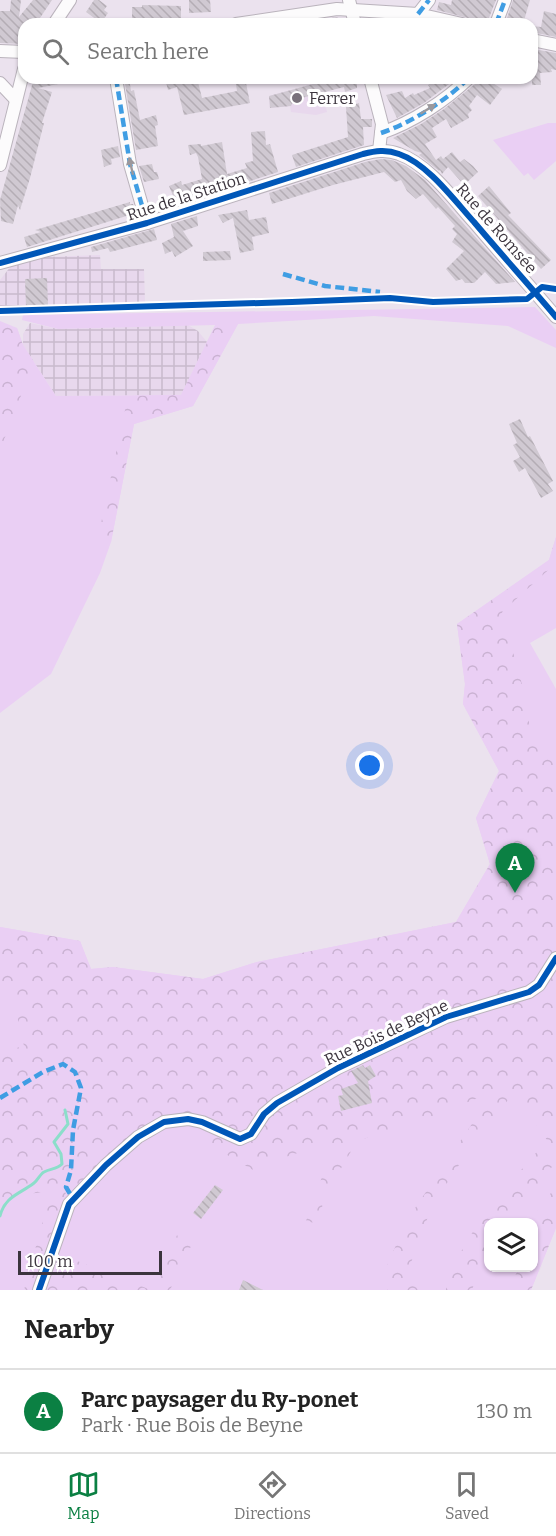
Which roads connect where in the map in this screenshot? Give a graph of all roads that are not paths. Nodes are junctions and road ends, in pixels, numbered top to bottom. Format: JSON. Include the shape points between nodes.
{"nodes":[{"id":1,"x":70,"y":0,"type":"edge"},
{"id":2,"x":429,"y":0,"type":"edge"},
{"id":3,"x":505,"y":0,"type":"edge"},
{"id":4,"x":350,"y":5,"type":"edge"},
{"id":5,"x":418,"y":14,"type":"junction"},
{"id":6,"x":58,"y":18,"type":"edge"},
{"id":7,"x":276,"y":18,"type":"edge"},
{"id":8,"x":436,"y":18,"type":"edge"},
{"id":9,"x":498,"y":18,"type":"edge"},
{"id":10,"x":538,"y":41,"type":"edge"},
{"id":11,"x":556,"y":45,"type":"edge"},
{"id":12,"x":0,"y":51,"type":"edge"},
{"id":13,"x":18,"y":52,"type":"edge"},
{"id":14,"x":18,"y":73,"type":"edge"},
{"id":15,"x":0,"y":81,"type":"edge"},
{"id":16,"x":20,"y":84,"type":"edge"},
{"id":17,"x":117,"y":84,"type":"edge"},
{"id":18,"x":372,"y":84,"type":"edge"},
{"id":19,"x":463,"y":84,"type":"edge"},
{"id":20,"x":16,"y":100,"type":"junction"},
{"id":21,"x":381,"y":133,"type":"junction"},
{"id":22,"x":379,"y":151,"type":"junction"},
{"id":23,"x":0,"y":165,"type":"edge"},
{"id":24,"x":147,"y":222,"type":"junction"},
{"id":25,"x":0,"y":264,"type":"edge"},
{"id":26,"x":556,"y":317,"type":"edge"},
{"id":27,"x":556,"y":958,"type":"edge"},
{"id":28,"x":39,"y":1290,"type":"edge"}],
"edges":[{"from":1,"to":6,"type":"street"},
{"from":2,"to":5,"type":"street"},
{"from":3,"to":9,"type":"street"},
{"from":4,"to":5,"type":"street"},
{"from":4,"to":7,"type":"street"},
{"from":5,"to":8,"type":"street"},
{"from":10,"to":11,"type":"street"},
{"from":12,"to":13,"type":"street"},
{"from":14,"to":15,"type":"street"},
{"from":15,"to":20,"type":"street"},
{"from":16,"to":20,"type":"street"},
{"from":24,"to":17,"type":"street","one_way":true,"via":[[130,164]]},
{"from":18,"to":21,"type":"street"},
{"from":21,"to":19,"type":"street","one_way":true,"via":[[409,121]]},
{"from":20,"to":23,"type":"street"},
{"from":21,"to":22,"type":"street"},
{"from":22,"to":24,"type":"street","name":"Rue de la Station"},
{"from":22,"to":26,"type":"street","name":"Rue de Romsée","via":[[400,154],[416,162]]},
{"from":24,"to":25,"type":"street","name":"Rue de la Station"},
{"from":27,"to":28,"type":"street","name":"Rue Bois de Beyne","via":[[539,985],[529,992],[446,1017],[338,1068],[277,1103],[251,1134],[240,1138],[188,1119],[164,1122],[138,1137],[69,1204]]}]}
